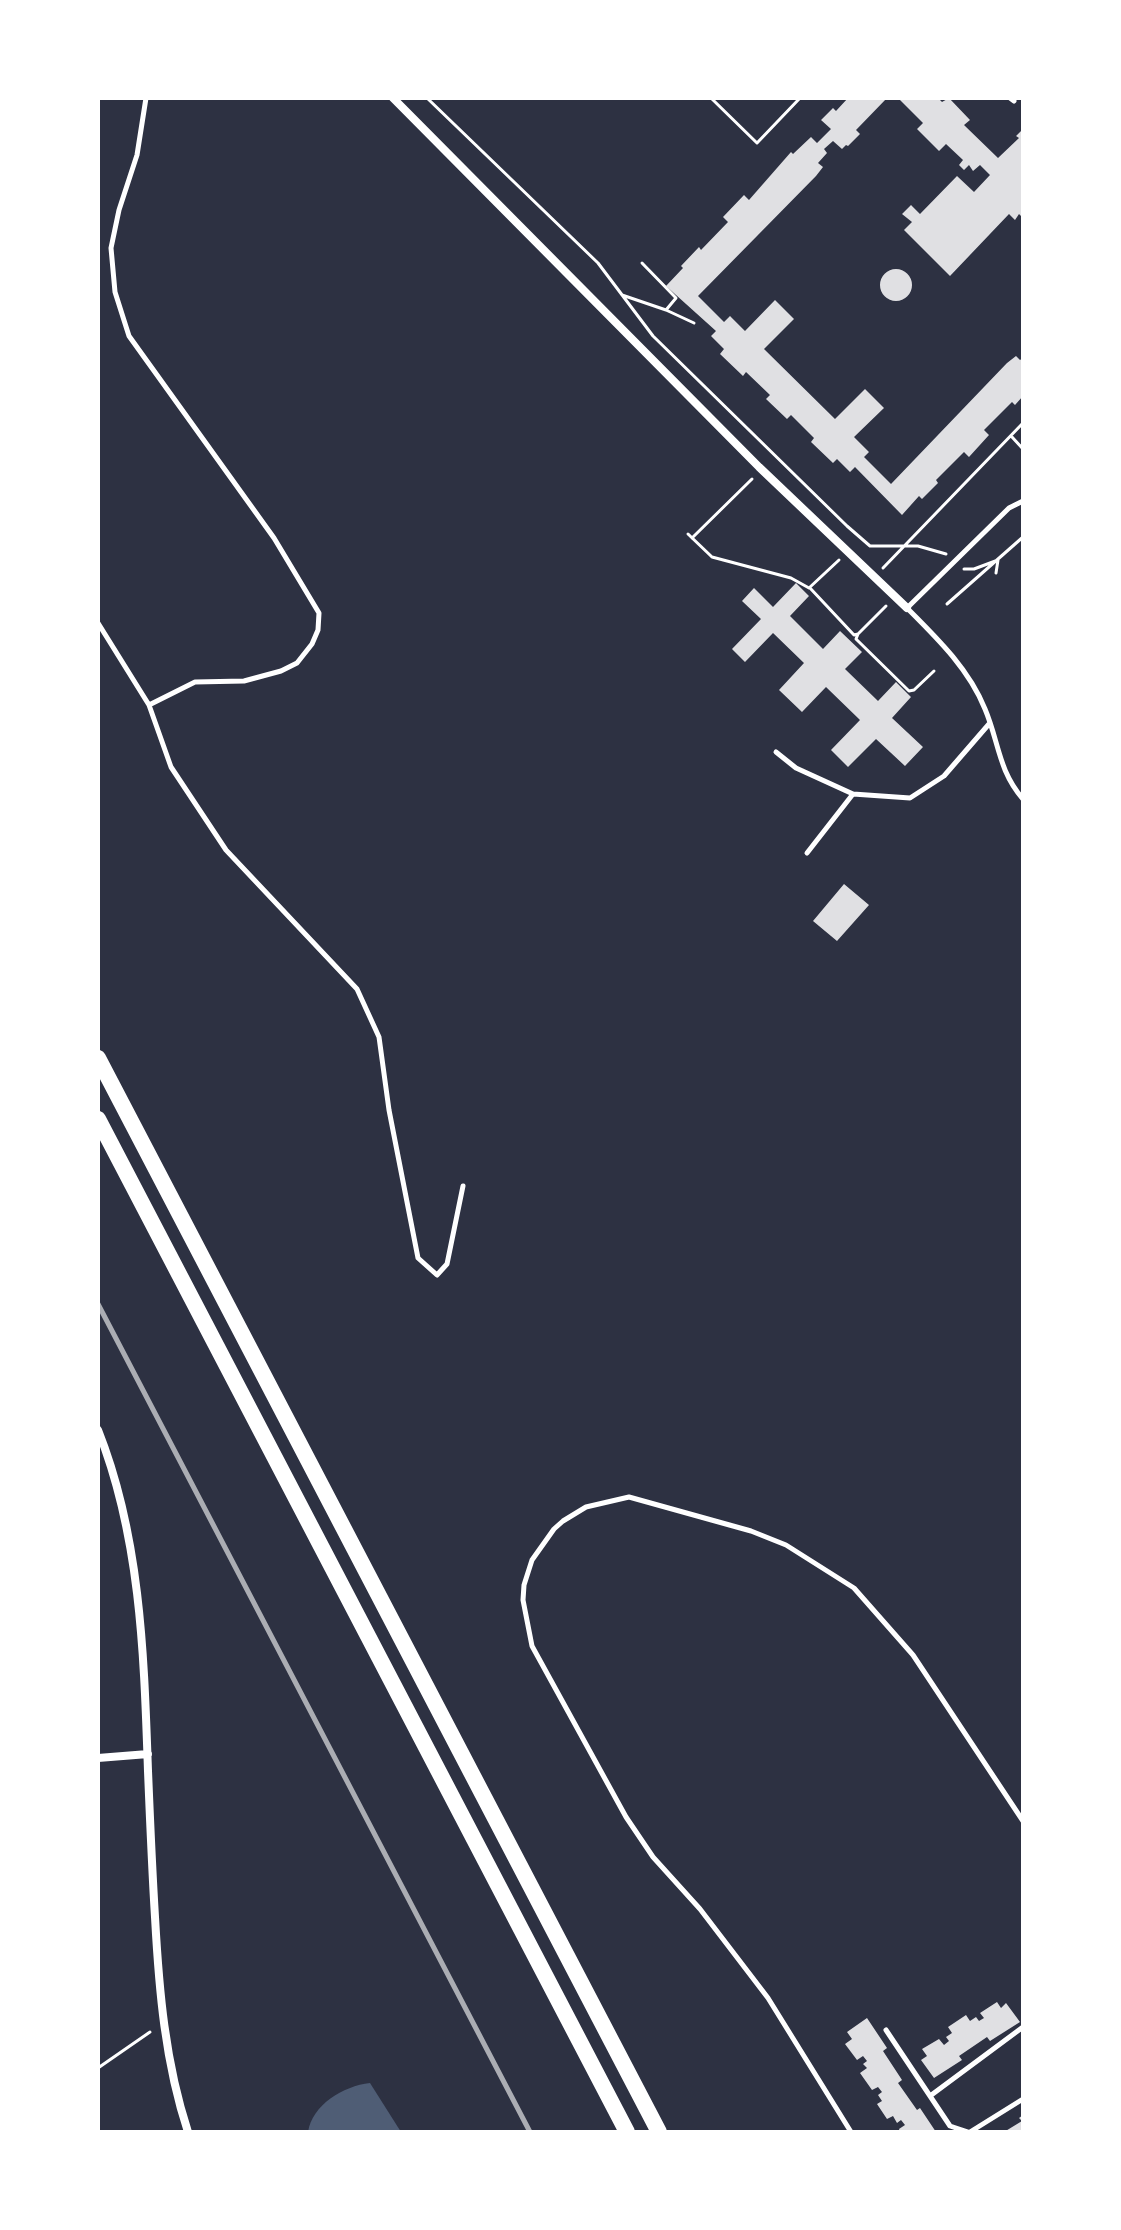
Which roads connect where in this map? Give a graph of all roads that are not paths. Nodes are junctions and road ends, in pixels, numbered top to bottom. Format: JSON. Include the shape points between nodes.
{"nodes":[{"id":1,"x":146,"y":98,"type":"edge"},
{"id":2,"x":393,"y":98,"type":"edge"},
{"id":3,"x":1023,"y":501,"type":"edge"},
{"id":4,"x":907,"y":608,"type":"junction"},
{"id":5,"x":98,"y":623,"type":"edge"},
{"id":6,"x":149,"y":705,"type":"junction"},
{"id":7,"x":990,"y":723,"type":"junction"},
{"id":8,"x":776,"y":752,"type":"dead end"},
{"id":9,"x":853,"y":794,"type":"junction"},
{"id":10,"x":1023,"y":799,"type":"edge"},
{"id":11,"x":807,"y":853,"type":"dead end"},
{"id":12,"x":98,"y":1058,"type":"edge"},
{"id":13,"x":98,"y":1119,"type":"edge"},
{"id":14,"x":463,"y":1186,"type":"dead end"},
{"id":15,"x":98,"y":1430,"type":"edge"},
{"id":16,"x":148,"y":1754,"type":"junction"},
{"id":17,"x":98,"y":1758,"type":"edge"},
{"id":18,"x":1023,"y":1821,"type":"edge"},
{"id":19,"x":1023,"y":2027,"type":"edge"},
{"id":20,"x":886,"y":2030,"type":"dead end"},
{"id":21,"x":930,"y":2096,"type":"junction"},
{"id":22,"x":1023,"y":2099,"type":"edge"},
{"id":23,"x":188,"y":2132,"type":"edge"},
{"id":24,"x":627,"y":2132,"type":"edge"},
{"id":25,"x":659,"y":2132,"type":"edge"},
{"id":26,"x":851,"y":2132,"type":"edge"},
{"id":27,"x":969,"y":2132,"type":"edge"}],
"edges":[{"from":1,"to":6,"type":"lane","via":[[137,155],[111,248],[124,322],[274,538],[319,613],[312,644],[297,663],[244,681],[195,682]]},
{"from":2,"to":4,"type":"street","via":[[703,412]]},
{"from":3,"to":4,"type":"lane","via":[[1009,508]]},
{"from":4,"to":7,"type":"lane","via":[[947,648],[975,688]]},
{"from":5,"to":6,"type":"lane"},
{"from":6,"to":14,"type":"lane","via":[[171,767],[226,850],[357,989],[379,1037],[418,1258],[437,1275],[447,1264]]},
{"from":7,"to":9,"type":"lane","via":[[944,776],[910,798]]},
{"from":7,"to":10,"type":"lane","via":[[1000,761]]},
{"from":8,"to":9,"type":"lane","via":[[796,768]]},
{"from":9,"to":11,"type":"lane"},
{"from":12,"to":25,"type":"main road"},
{"from":13,"to":24,"type":"main road"},
{"from":15,"to":16,"type":"street","via":[[131,1554],[144,1644]]},
{"from":16,"to":17,"type":"street"},
{"from":16,"to":23,"type":"street","via":[[161,2001],[168,2058]]},
{"from":18,"to":26,"type":"lane","via":[[913,1655],[854,1588],[786,1545],[629,1497],[586,1507],[563,1521],[532,1560],[523,1600],[532,1646],[618,1803],[653,1857],[768,1998]]},
{"from":19,"to":21,"type":"lane"},
{"from":20,"to":21,"type":"lane"},
{"from":21,"to":27,"type":"lane","via":[[950,2126]]},
{"from":22,"to":27,"type":"lane"}]}
